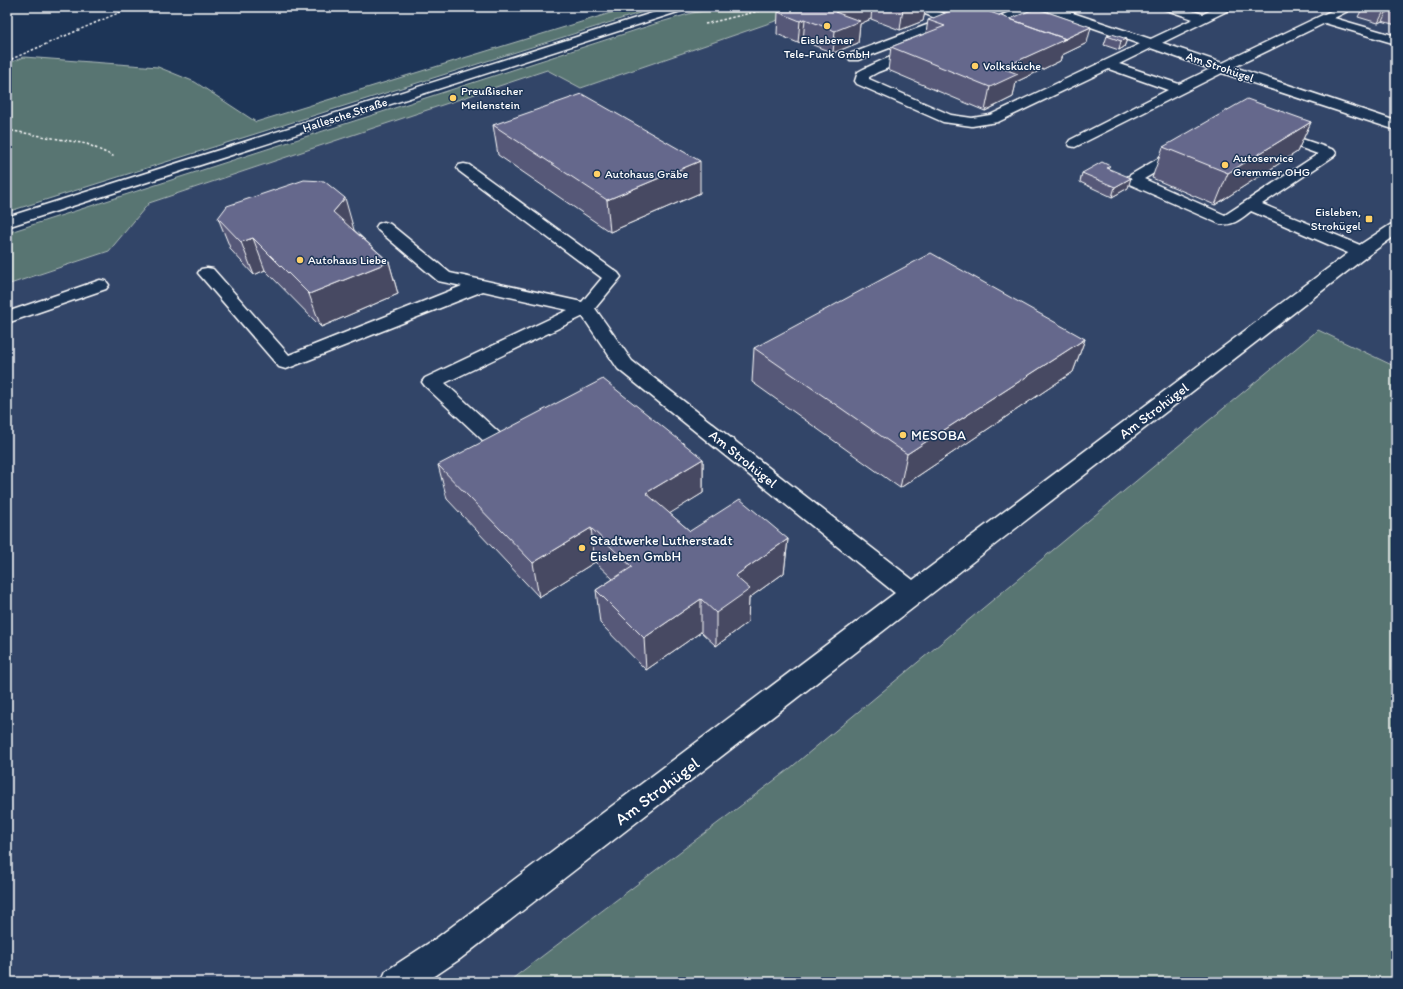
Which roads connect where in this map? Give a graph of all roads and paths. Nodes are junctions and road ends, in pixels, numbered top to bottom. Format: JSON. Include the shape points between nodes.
{"nodes":[{"id":1,"x":132,"y":7,"type":"edge"},
{"id":2,"x":683,"y":7,"type":"edge"},
{"id":3,"x":775,"y":7,"type":"edge"},
{"id":4,"x":937,"y":7,"type":"edge"},
{"id":5,"x":1033,"y":7,"type":"edge"},
{"id":6,"x":1044,"y":7,"type":"edge"},
{"id":7,"x":1168,"y":7,"type":"edge"},
{"id":8,"x":1227,"y":7,"type":"edge"},
{"id":9,"x":1348,"y":7,"type":"edge"},
{"id":10,"x":1203,"y":18,"type":"junction"},
{"id":11,"x":1324,"y":19,"type":"junction"},
{"id":12,"x":702,"y":25,"type":"dead end"},
{"id":13,"x":968,"y":32,"type":"edge"},
{"id":14,"x":1396,"y":40,"type":"edge"},
{"id":15,"x":1150,"y":43,"type":"junction"},
{"id":16,"x":927,"y":48,"type":"edge"},
{"id":17,"x":854,"y":58,"type":"dead end"},
{"id":18,"x":7,"y":60,"type":"edge"},
{"id":19,"x":1108,"y":64,"type":"junction"},
{"id":20,"x":1221,"y":68,"type":"junction"},
{"id":21,"x":1179,"y":89,"type":"junction"},
{"id":22,"x":1396,"y":126,"type":"edge"},
{"id":23,"x":1257,"y":127,"type":"edge"},
{"id":24,"x":7,"y":130,"type":"edge"},
{"id":25,"x":1075,"y":143,"type":"dead end"},
{"id":26,"x":1194,"y":144,"type":"edge"},
{"id":27,"x":464,"y":168,"type":"dead end"},
{"id":28,"x":136,"y":181,"type":"junction"},
{"id":29,"x":1250,"y":205,"type":"junction"},
{"id":30,"x":7,"y":222,"type":"edge"},
{"id":31,"x":384,"y":228,"type":"dead end"},
{"id":32,"x":1396,"y":228,"type":"edge"},
{"id":33,"x":1361,"y":252,"type":"junction"},
{"id":34,"x":207,"y":273,"type":"dead end"},
{"id":35,"x":481,"y":285,"type":"junction"},
{"id":36,"x":100,"y":286,"type":"dead end"},
{"id":37,"x":586,"y":308,"type":"junction"},
{"id":38,"x":7,"y":318,"type":"edge"},
{"id":39,"x":512,"y":456,"type":"edge"},
{"id":40,"x":914,"y":595,"type":"junction"},
{"id":41,"x":397,"y":982,"type":"edge"}],
"edges":[{"from":1,"to":18,"type":"path"},
{"from":2,"to":28,"type":"street","name":"Hallesche Straße"},
{"from":3,"to":12,"type":"path"},
{"from":4,"to":17,"type":"street","via":[[927,11],[951,20]]},
{"from":5,"to":13,"type":"street"},
{"from":6,"to":15,"type":"street","name":"Am Strohügel"},
{"from":7,"to":10,"type":"street"},
{"from":8,"to":10,"type":"street"},
{"from":9,"to":11,"type":"street"},
{"from":10,"to":15,"type":"street"},
{"from":11,"to":14,"type":"street"},
{"from":11,"to":20,"type":"street"},
{"from":15,"to":19,"type":"street"},
{"from":15,"to":20,"type":"street","name":"Am Strohügel"},
{"from":16,"to":19,"type":"street","via":[[873,69],[863,75],[862,81],[948,120],[972,122],[993,119]]},
{"from":19,"to":21,"type":"street"},
{"from":20,"to":21,"type":"street"},
{"from":20,"to":22,"type":"street","name":"Am Strohügel"},
{"from":21,"to":25,"type":"street"},
{"from":23,"to":29,"type":"street","via":[[1329,153]]},
{"from":24,"to":28,"type":"path","via":[[87,144],[119,159]]},
{"from":26,"to":29,"type":"street","via":[[1132,180],[1226,221]]},
{"from":27,"to":37,"type":"street","via":[[612,276]]},
{"from":28,"to":30,"type":"street","name":"Hallesche Straße"},
{"from":29,"to":33,"type":"street"},
{"from":31,"to":35,"type":"street","via":[[444,277]]},
{"from":32,"to":33,"type":"street","name":"Am Strohügel"},
{"from":33,"to":40,"type":"street","name":"Am Strohügel"},
{"from":34,"to":35,"type":"street","via":[[286,362]]},
{"from":35,"to":37,"type":"street"},
{"from":36,"to":38,"type":"street"},
{"from":37,"to":39,"type":"street","via":[[432,382]]},
{"from":37,"to":40,"type":"street","name":"Am Strohügel","via":[[625,365]]},
{"from":40,"to":41,"type":"street","name":"Am Strohügel","via":[[449,948]]}]}
